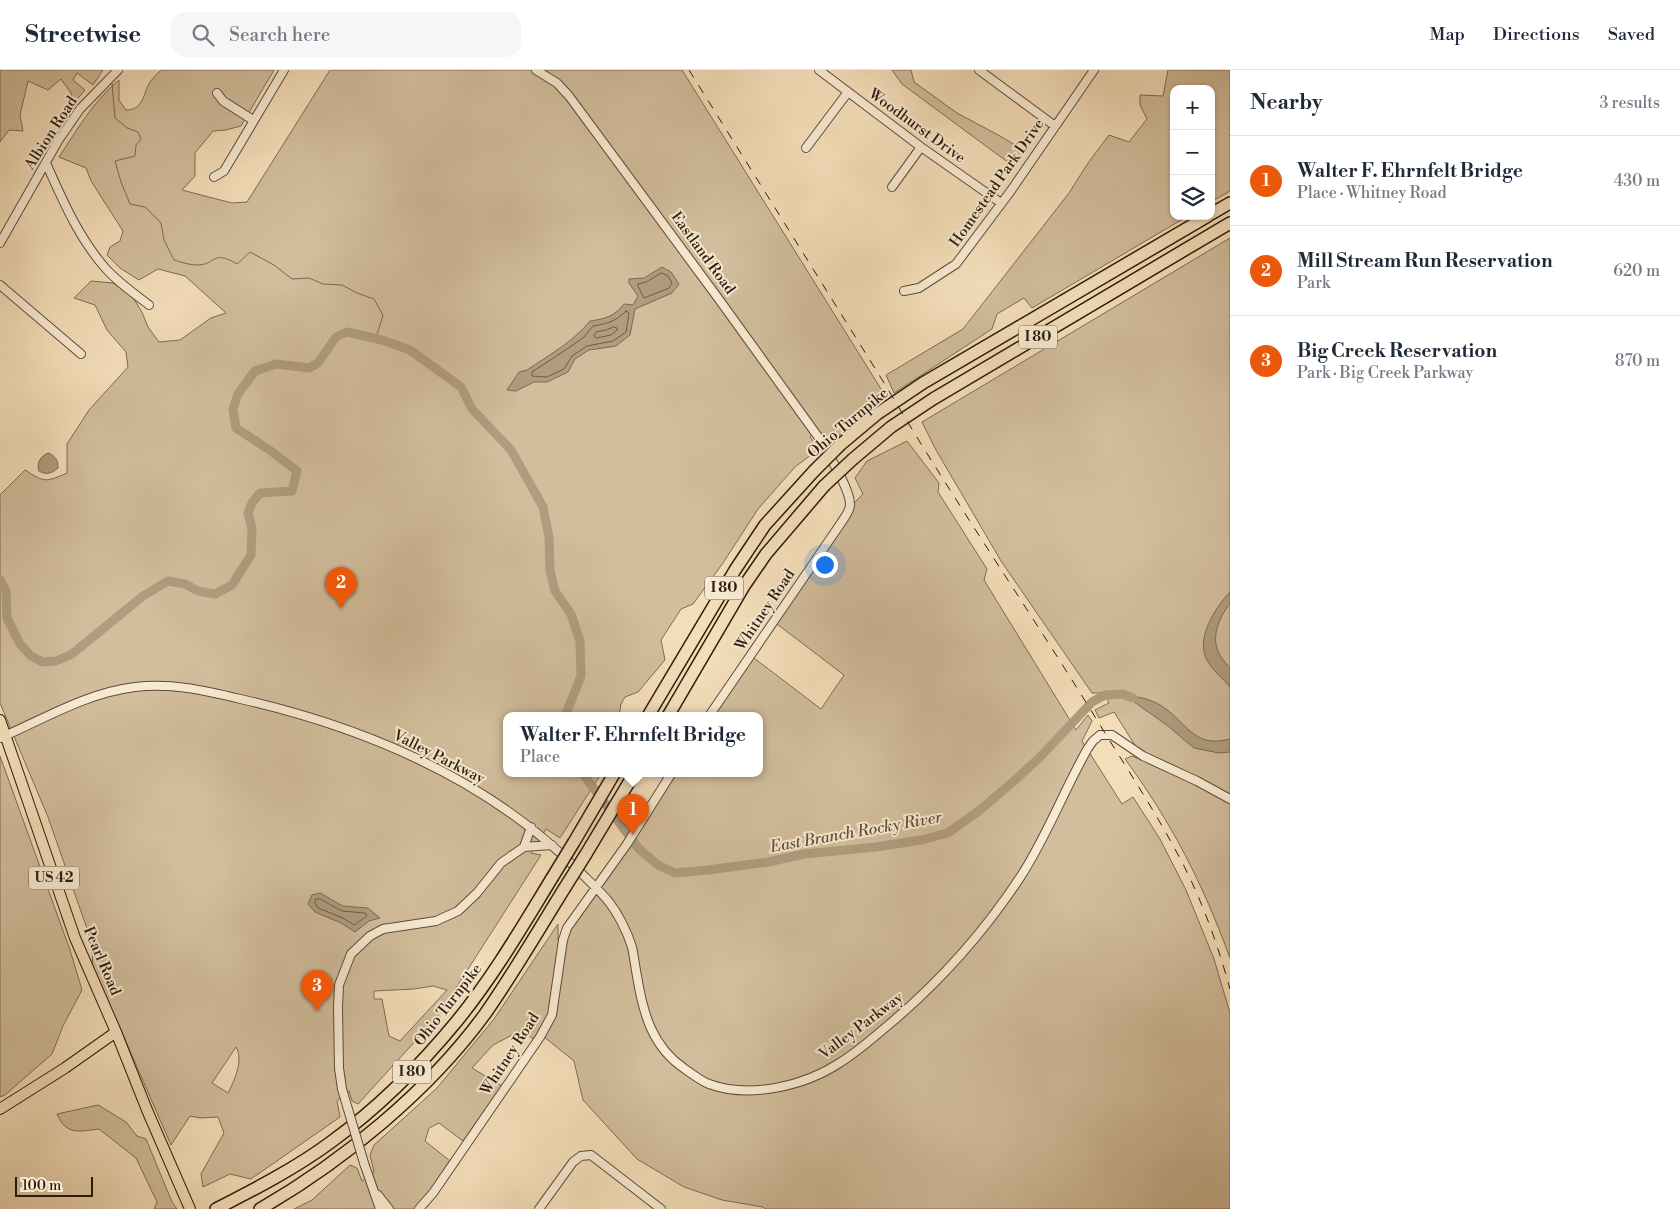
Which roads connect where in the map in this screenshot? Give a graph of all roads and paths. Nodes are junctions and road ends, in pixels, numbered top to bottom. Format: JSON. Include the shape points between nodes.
{"nodes":[{"id":1,"x":118,"y":70,"type":"edge"},
{"id":2,"x":284,"y":70,"type":"edge"},
{"id":3,"x":536,"y":70,"type":"edge"},
{"id":4,"x":819,"y":70,"type":"edge"},
{"id":5,"x":980,"y":70,"type":"edge"},
{"id":6,"x":1094,"y":70,"type":"edge"},
{"id":7,"x":848,"y":92,"type":"junction"},
{"id":8,"x":217,"y":93,"type":"dead end"},
{"id":9,"x":253,"y":120,"type":"junction"},
{"id":10,"x":1055,"y":126,"type":"junction"},
{"id":11,"x":922,"y":147,"type":"junction"},
{"id":12,"x":806,"y":148,"type":"dead end"},
{"id":13,"x":46,"y":163,"type":"junction"},
{"id":14,"x":214,"y":177,"type":"dead end"},
{"id":15,"x":892,"y":186,"type":"dead end"},
{"id":16,"x":1001,"y":203,"type":"junction"},
{"id":17,"x":1230,"y":203,"type":"edge"},
{"id":18,"x":1215,"y":212,"type":"edge"},
{"id":19,"x":1201,"y":220,"type":"edge"},
{"id":20,"x":1230,"y":223,"type":"edge"},
{"id":21,"x":0,"y":243,"type":"edge"},
{"id":22,"x":0,"y":285,"type":"edge"},
{"id":23,"x":904,"y":291,"type":"dead end"},
{"id":24,"x":149,"y":305,"type":"dead end"},
{"id":25,"x":81,"y":354,"type":"dead end"},
{"id":26,"x":834,"y":464,"type":"joint"},
{"id":27,"x":650,"y":712,"type":"edge"},
{"id":28,"x":670,"y":712,"type":"edge"},
{"id":29,"x":712,"y":712,"type":"edge"},
{"id":30,"x":0,"y":720,"type":"edge"},
{"id":31,"x":3,"y":737,"type":"edge"},
{"id":32,"x":612,"y":777,"type":"edge"},
{"id":33,"x":632,"y":777,"type":"edge"},
{"id":34,"x":669,"y":777,"type":"edge"},
{"id":35,"x":1230,"y":799,"type":"edge"},
{"id":36,"x":531,"y":827,"type":"junction"},
{"id":37,"x":552,"y":845,"type":"junction"},
{"id":38,"x":524,"y":847,"type":"junction"},
{"id":39,"x":596,"y":887,"type":"junction"},
{"id":40,"x":116,"y":1032,"type":"junction"},
{"id":41,"x":0,"y":1108,"type":"edge"},
{"id":42,"x":372,"y":1188,"type":"junction"},
{"id":43,"x":189,"y":1207,"type":"edge"},
{"id":44,"x":216,"y":1209,"type":"edge"},
{"id":45,"x":260,"y":1209,"type":"edge"},
{"id":46,"x":380,"y":1209,"type":"edge"},
{"id":47,"x":389,"y":1209,"type":"edge"},
{"id":48,"x":419,"y":1209,"type":"edge"},
{"id":49,"x":539,"y":1209,"type":"edge"},
{"id":50,"x":661,"y":1209,"type":"edge"}],
"edges":[{"from":1,"to":13,"type":"street","name":"Albion Road","via":[[80,109]]},
{"from":2,"to":9,"type":"street"},
{"from":3,"to":26,"type":"street","name":"Eastland Road","via":[[570,96],[784,389]]},
{"from":4,"to":7,"type":"street","name":"Woodhurst Drive"},
{"from":5,"to":10,"type":"street"},
{"from":6,"to":10,"type":"street","name":"Homestead Park Drive"},
{"from":7,"to":11,"type":"street","name":"Woodhurst Drive"},
{"from":7,"to":12,"type":"street"},
{"from":8,"to":9,"type":"street","via":[[223,101]]},
{"from":9,"to":14,"type":"street","via":[[224,171]]},
{"from":10,"to":16,"type":"street","name":"Homestead Park Drive"},
{"from":11,"to":15,"type":"street"},
{"from":11,"to":16,"type":"street","name":"Woodhurst Drive"},
{"from":13,"to":21,"type":"street","name":"Albion Road"},
{"from":13,"to":24,"type":"street","via":[[79,232],[95,256],[126,288]]},
{"from":16,"to":23,"type":"street","name":"Homestead Park Drive","via":[[956,264],[919,288]]},
{"from":17,"to":18,"type":"highway"},
{"from":19,"to":27,"type":"highway","name":"Ohio Turnpike","number":"I 80","bridge":true,"via":[[923,383],[877,414],[840,445],[765,526]]},
{"from":20,"to":28,"type":"highway","name":"Ohio Turnpike","number":"I 80","bridge":true,"via":[[933,399],[853,459],[824,486],[766,554]]},
{"from":22,"to":25,"type":"street"},
{"from":26,"to":29,"type":"street","name":"Whitney Road","via":[[850,506]]},
{"from":30,"to":31,"type":"main road","name":"Pearl Road","number":"US 42"},
{"from":31,"to":36,"type":"street","name":"Valley Parkway","via":[[72,705],[114,691],[135,687],[191,688],[273,707],[383,743],[467,784]]},
{"from":31,"to":40,"type":"main road","name":"Pearl Road","number":"US 42","via":[[75,938]]},
{"from":32,"to":44,"type":"highway","name":"Ohio Turnpike","number":"I 80","bridge":true,"via":[[491,976],[422,1062],[380,1103],[331,1143]]},
{"from":33,"to":45,"type":"highway","number":"I 80","bridge":true,"via":[[484,1015],[442,1066],[392,1115],[298,1187]]},
{"from":34,"to":39,"type":"street","name":"Whitney Road"},
{"from":35,"to":39,"type":"street","name":"Valley Parkway","via":[[1142,756],[1112,735],[1092,741],[1020,877],[979,935],[950,968],[926,993],[840,1063],[798,1082],[774,1088],[733,1090],[706,1083],[670,1057],[659,1044],[645,1016],[632,949],[624,929]]},
{"from":36,"to":37,"type":"street","name":"Valley Parkway"},
{"from":36,"to":38,"type":"street"},
{"from":37,"to":38,"type":"street"},
{"from":37,"to":39,"type":"street","name":"Valley Parkway"},
{"from":38,"to":42,"type":"street","bridge":true,"via":[[502,863],[458,910],[436,921],[382,930],[370,936],[351,954],[339,985],[339,1068],[342,1089]]},
{"from":39,"to":48,"type":"street","name":"Whitney Road","via":[[567,928],[552,1015],[544,1030]]},
{"from":40,"to":41,"type":"main road"},
{"from":40,"to":43,"type":"main road","name":"Pearl Road","number":"US 42"},
{"from":42,"to":46,"type":"street"},
{"from":42,"to":47,"type":"street"},
{"from":49,"to":50,"type":"street","via":[[573,1162],[581,1156],[591,1155]]}]}
